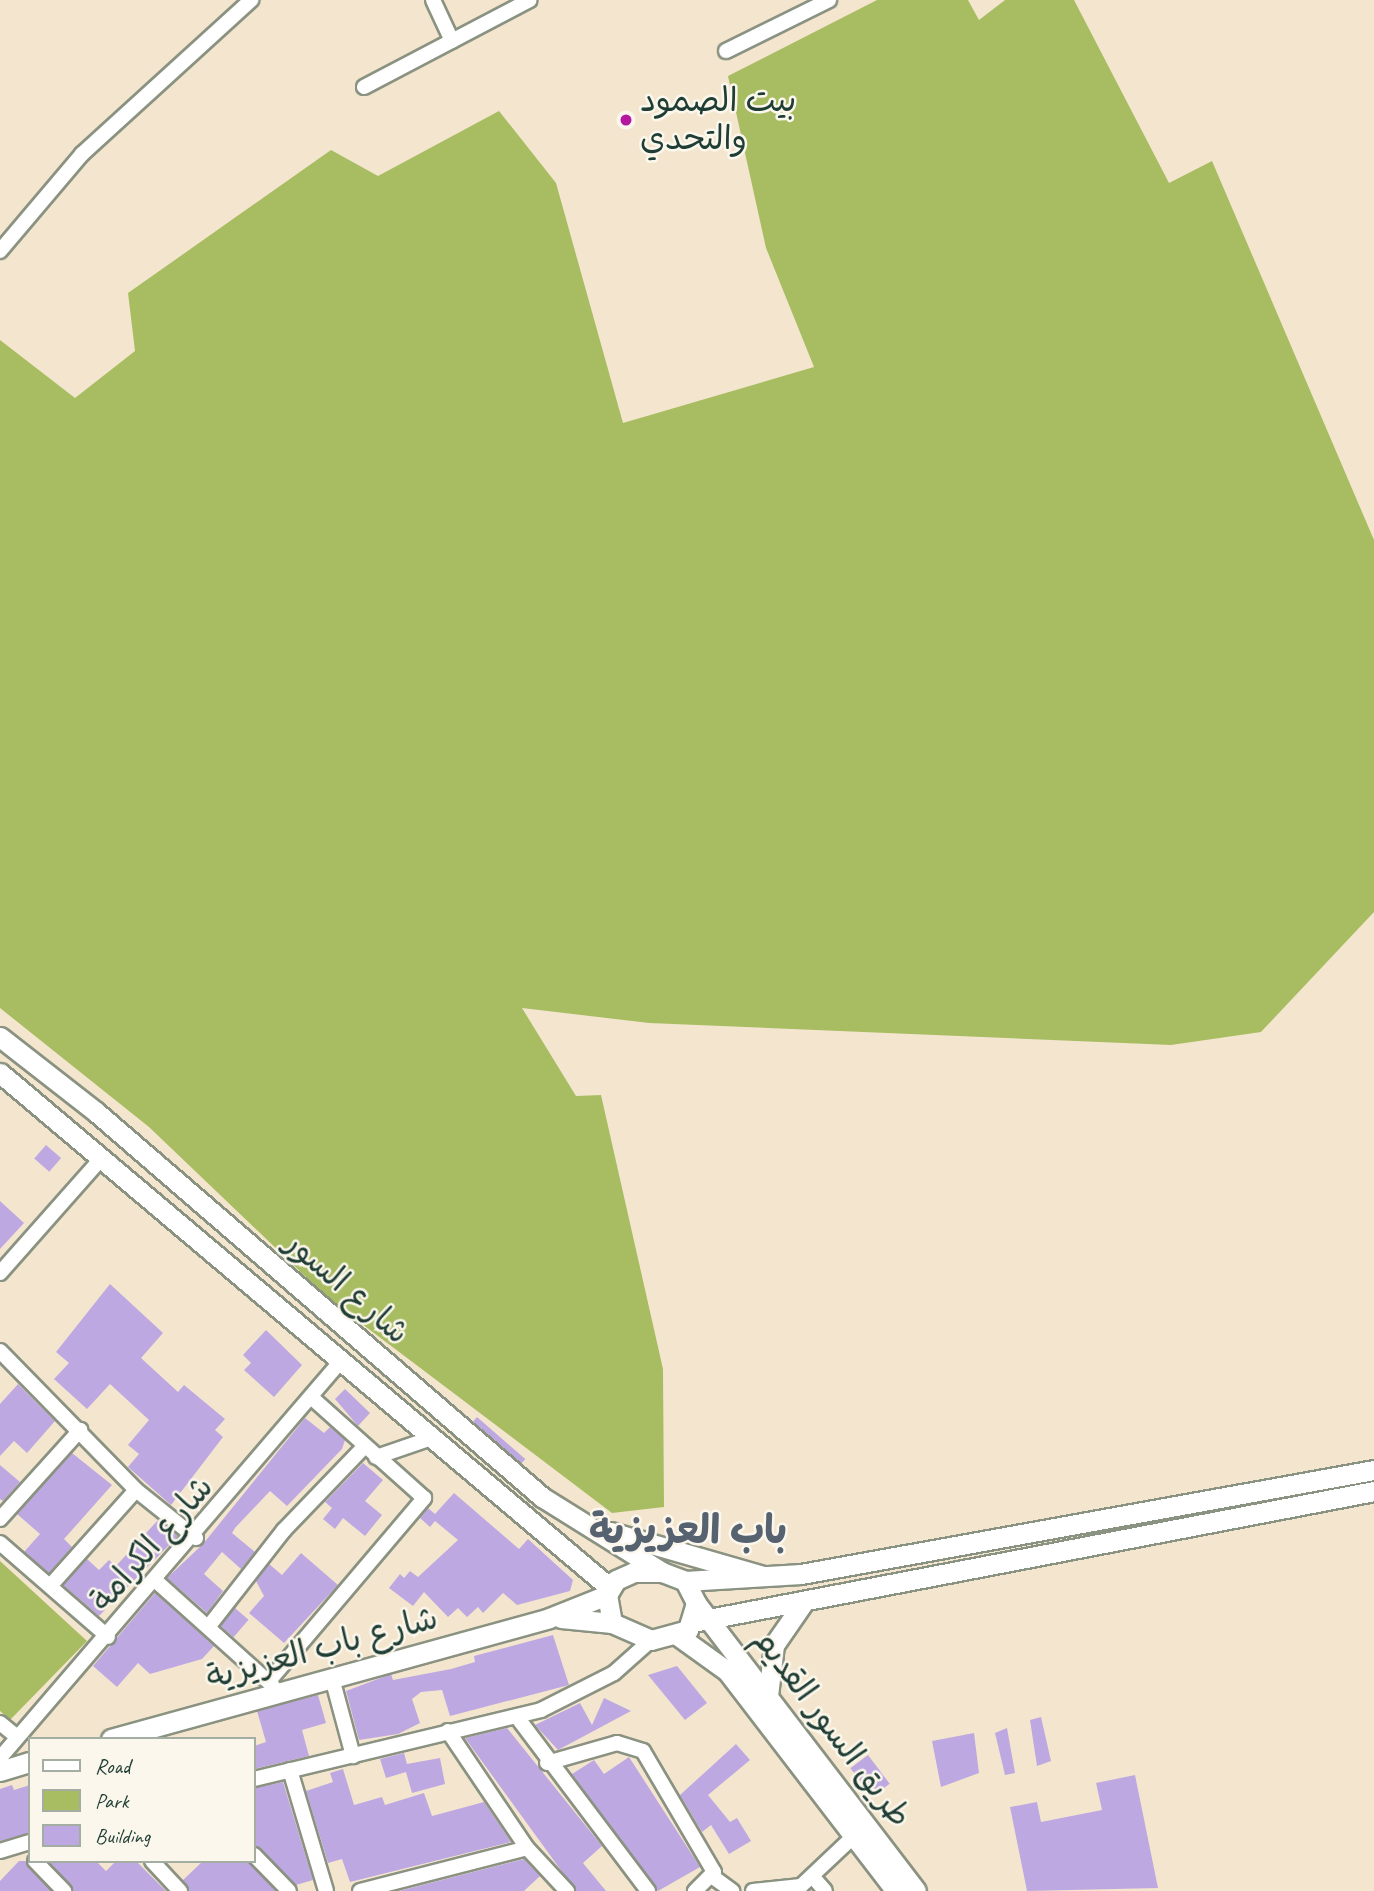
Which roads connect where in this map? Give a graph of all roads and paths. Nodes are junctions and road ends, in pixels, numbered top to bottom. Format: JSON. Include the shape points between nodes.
{"nodes":[{"id":1,"x":251,"y":0,"type":"edge"},
{"id":2,"x":433,"y":0,"type":"edge"},
{"id":3,"x":530,"y":0,"type":"edge"},
{"id":4,"x":829,"y":0,"type":"edge"},
{"id":5,"x":452,"y":41,"type":"junction"},
{"id":6,"x":726,"y":51,"type":"dead end"},
{"id":7,"x":364,"y":87,"type":"dead end"},
{"id":8,"x":0,"y":251,"type":"edge"},
{"id":9,"x":0,"y":1037,"type":"edge"},
{"id":10,"x":0,"y":1073,"type":"edge"},
{"id":11,"x":100,"y":1160,"type":"junction"},
{"id":12,"x":0,"y":1273,"type":"edge"},
{"id":13,"x":0,"y":1351,"type":"edge"},
{"id":14,"x":340,"y":1362,"type":"junction"},
{"id":15,"x":312,"y":1398,"type":"junction"},
{"id":16,"x":80,"y":1430,"type":"junction"},
{"id":17,"x":429,"y":1439,"type":"junction"},
{"id":18,"x":363,"y":1448,"type":"junction"},
{"id":19,"x":376,"y":1457,"type":"junction"},
{"id":20,"x":1374,"y":1470,"type":"edge"},
{"id":21,"x":136,"y":1490,"type":"junction"},
{"id":22,"x":1374,"y":1492,"type":"edge"},
{"id":23,"x":0,"y":1519,"type":"edge"},
{"id":24,"x":589,"y":1527,"type":"junction"},
{"id":25,"x":196,"y":1538,"type":"junction"},
{"id":26,"x":0,"y":1543,"type":"edge"},
{"id":27,"x":662,"y":1572,"type":"junction"},
{"id":28,"x":774,"y":1579,"type":"junction"},
{"id":29,"x":156,"y":1581,"type":"junction"},
{"id":30,"x":685,"y":1581,"type":"junction"},
{"id":31,"x":51,"y":1585,"type":"junction"},
{"id":32,"x":609,"y":1591,"type":"junction"},
{"id":33,"x":803,"y":1603,"type":"junction"},
{"id":34,"x":700,"y":1615,"type":"junction"},
{"id":35,"x":549,"y":1618,"type":"junction"},
{"id":36,"x":612,"y":1623,"type":"junction"},
{"id":37,"x":209,"y":1626,"type":"junction"},
{"id":38,"x":677,"y":1635,"type":"junction"},
{"id":39,"x":108,"y":1637,"type":"junction"},
{"id":40,"x":651,"y":1640,"type":"junction"},
{"id":41,"x":332,"y":1678,"type":"junction"},
{"id":42,"x":274,"y":1687,"type":"junction"},
{"id":43,"x":768,"y":1696,"type":"junction"},
{"id":44,"x":516,"y":1717,"type":"junction"},
{"id":45,"x":0,"y":1723,"type":"edge"},
{"id":46,"x":449,"y":1731,"type":"junction"},
{"id":47,"x":16,"y":1737,"type":"junction"},
{"id":48,"x":117,"y":1737,"type":"edge"},
{"id":49,"x":353,"y":1756,"type":"junction"},
{"id":50,"x":0,"y":1758,"type":"edge"},
{"id":51,"x":28,"y":1763,"type":"edge"},
{"id":52,"x":547,"y":1763,"type":"junction"},
{"id":53,"x":289,"y":1770,"type":"junction"},
{"id":54,"x":0,"y":1771,"type":"edge"},
{"id":55,"x":256,"y":1778,"type":"edge"},
{"id":56,"x":854,"y":1836,"type":"junction"},
{"id":57,"x":24,"y":1844,"type":"edge"},
{"id":58,"x":527,"y":1847,"type":"junction"},
{"id":59,"x":0,"y":1851,"type":"edge"},
{"id":60,"x":256,"y":1858,"type":"edge"},
{"id":61,"x":37,"y":1863,"type":"edge"},
{"id":62,"x":154,"y":1863,"type":"edge"},
{"id":63,"x":713,"y":1877,"type":"junction"},
{"id":64,"x":813,"y":1877,"type":"junction"},
{"id":65,"x":415,"y":1885,"type":"edge"},
{"id":66,"x":559,"y":1888,"type":"edge"},
{"id":67,"x":64,"y":1891,"type":"edge"},
{"id":68,"x":180,"y":1891,"type":"edge"},
{"id":69,"x":289,"y":1891,"type":"edge"},
{"id":70,"x":326,"y":1891,"type":"edge"},
{"id":71,"x":360,"y":1891,"type":"edge"},
{"id":72,"x":648,"y":1891,"type":"edge"},
{"id":73,"x":695,"y":1891,"type":"edge"},
{"id":74,"x":732,"y":1891,"type":"edge"},
{"id":75,"x":753,"y":1891,"type":"edge"},
{"id":76,"x":825,"y":1891,"type":"edge"},
{"id":77,"x":896,"y":1891,"type":"edge"},
{"id":78,"x":916,"y":1891,"type":"edge"}],
"edges":[{"from":1,"to":8,"type":"street","via":[[82,154]]},
{"from":2,"to":5,"type":"street"},
{"from":3,"to":5,"type":"street"},
{"from":4,"to":6,"type":"street"},
{"from":5,"to":7,"type":"street"},
{"from":9,"to":24,"type":"main road","name":"شارع السور","via":[[96,1112],[533,1489]]},
{"from":10,"to":11,"type":"main road","name":"شارع السور"},
{"from":11,"to":12,"type":"street"},
{"from":11,"to":14,"type":"main road","name":"شارع السور"},
{"from":13,"to":16,"type":"street"},
{"from":14,"to":15,"type":"street","name":"شارع الكرامة"},
{"from":14,"to":17,"type":"main road","name":"شارع السور"},
{"from":15,"to":18,"type":"street"},
{"from":15,"to":25,"type":"street","name":"شارع الكرامة"},
{"from":16,"to":21,"type":"street"},
{"from":16,"to":23,"type":"street"},
{"from":17,"to":19,"type":"street"},
{"from":17,"to":32,"type":"main road","name":"شارع السور"},
{"from":18,"to":19,"type":"street"},
{"from":18,"to":37,"type":"street","via":[[284,1530]]},
{"from":19,"to":42,"type":"street","via":[[424,1498]]},
{"from":20,"to":28,"type":"main road"},
{"from":21,"to":25,"type":"street"},
{"from":21,"to":31,"type":"street"},
{"from":22,"to":33,"type":"main road"},
{"from":24,"to":27,"type":"main road","name":"شارع السور"},
{"from":24,"to":28,"type":"main road"},
{"from":25,"to":29,"type":"street","name":"شارع الكرامة"},
{"from":26,"to":31,"type":"street"},
{"from":27,"to":30,"type":"main road"},
{"from":27,"to":32,"type":"main road","via":[[624,1575]]},
{"from":28,"to":30,"type":"main road"},
{"from":29,"to":37,"type":"street"},
{"from":29,"to":39,"type":"street","name":"شارع الكرامة"},
{"from":30,"to":34,"type":"main road"},
{"from":31,"to":39,"type":"street"},
{"from":32,"to":35,"type":"main road","name":"شارع باب العزيزية"},
{"from":32,"to":36,"type":"main road"},
{"from":33,"to":34,"type":"main road"},
{"from":33,"to":43,"type":"main road","via":[[774,1645]]},
{"from":34,"to":38,"type":"main road"},
{"from":34,"to":43,"type":"main road","name":"طريق السور القديم"},
{"from":35,"to":36,"type":"main road","name":"شارع باب العزيزية"},
{"from":35,"to":41,"type":"main road","name":"شارع باب العزيزية"},
{"from":36,"to":40,"type":"main road"},
{"from":37,"to":42,"type":"street"},
{"from":38,"to":40,"type":"main road"},
{"from":38,"to":56,"type":"main road","name":"طريق السور القديم","via":[[727,1671]]},
{"from":39,"to":47,"type":"street","name":"شارع الكرامة"},
{"from":40,"to":44,"type":"street","via":[[596,1684]]},
{"from":41,"to":42,"type":"main road","name":"شارع باب العزيزية"},
{"from":41,"to":49,"type":"street"},
{"from":42,"to":48,"type":"main road","name":"شارع باب العزيزية"},
{"from":43,"to":78,"type":"main road","name":"طريق السور القديم"},
{"from":44,"to":46,"type":"street"},
{"from":44,"to":52,"type":"street"},
{"from":45,"to":47,"type":"street"},
{"from":46,"to":49,"type":"street"},
{"from":46,"to":58,"type":"street"},
{"from":47,"to":50,"type":"street","name":"شارع الكرامة"},
{"from":49,"to":53,"type":"street"},
{"from":51,"to":54,"type":"main road"},
{"from":52,"to":63,"type":"street","via":[[617,1742],[643,1751]]},
{"from":52,"to":72,"type":"street"},
{"from":53,"to":55,"type":"street"},
{"from":53,"to":70,"type":"street"},
{"from":56,"to":64,"type":"street"},
{"from":56,"to":77,"type":"main road","name":"طريق السور القديم"},
{"from":57,"to":59,"type":"street"},
{"from":58,"to":65,"type":"street"},
{"from":58,"to":66,"type":"street"},
{"from":60,"to":69,"type":"street"},
{"from":61,"to":67,"type":"street"},
{"from":62,"to":68,"type":"street"},
{"from":63,"to":73,"type":"street"},
{"from":63,"to":74,"type":"street"},
{"from":64,"to":75,"type":"street","via":[[802,1886]]},
{"from":64,"to":76,"type":"street"},
{"from":65,"to":71,"type":"street"}]}
